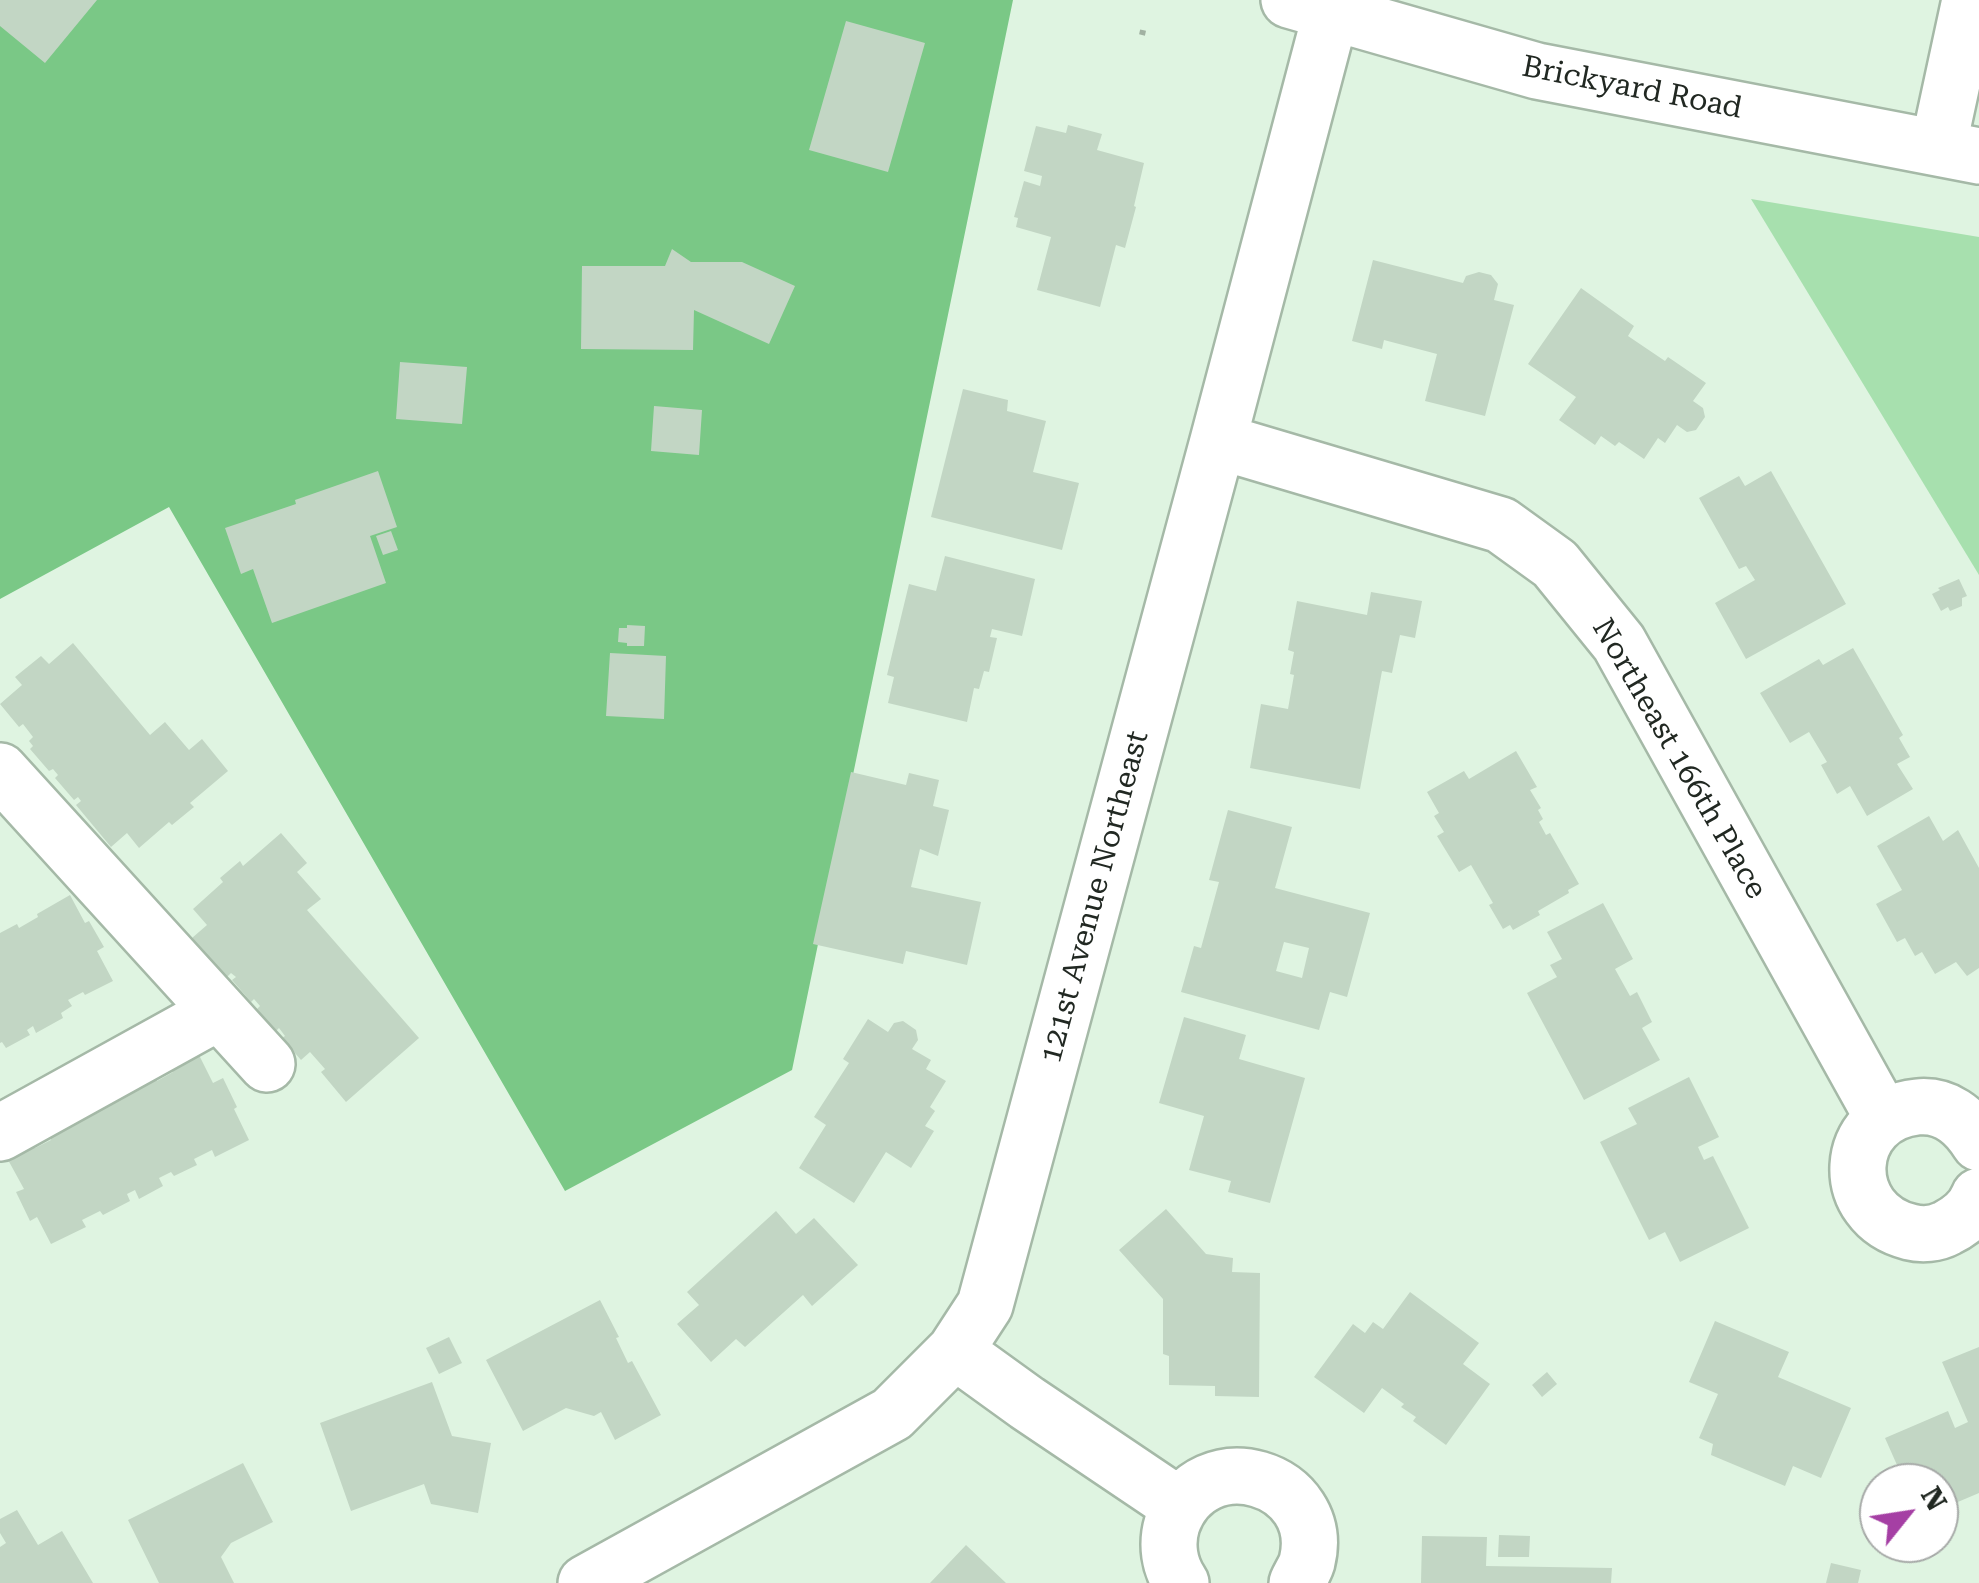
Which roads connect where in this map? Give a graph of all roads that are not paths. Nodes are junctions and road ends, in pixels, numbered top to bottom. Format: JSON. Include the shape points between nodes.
{"nodes":[{"id":1,"x":1970,"y":0,"type":"edge"},
{"id":2,"x":1310,"y":6,"type":"edge"},
{"id":3,"x":1959,"y":152,"type":"edge"},
{"id":4,"x":1218,"y":442,"type":"junction"},
{"id":5,"x":11,"y":800,"type":"edge"},
{"id":6,"x":220,"y":1012,"type":"junction"},
{"id":7,"x":267,"y":1064,"type":"dead end"},
{"id":8,"x":1883,"y":1118,"type":"junction"},
{"id":9,"x":0,"y":1134,"type":"edge"},
{"id":10,"x":1979,"y":1143,"type":"edge"},
{"id":11,"x":1979,"y":1196,"type":"edge"},
{"id":12,"x":956,"y":1351,"type":"junction"},
{"id":13,"x":1180,"y":1506,"type":"junction"},
{"id":14,"x":586,"y":1583,"type":"edge"},
{"id":15,"x":1181,"y":1583,"type":"edge"},
{"id":16,"x":1298,"y":1583,"type":"edge"}],
"edges":[{"from":1,"to":3,"type":"street"},
{"from":2,"to":3,"type":"street","name":"Brickyard Road","via":[[1537,71]]},
{"from":2,"to":4,"type":"street","name":"121st Avenue Northeast"},
{"from":4,"to":8,"type":"street","name":"Northeast 166th Place","via":[[1502,524],[1555,564],[1619,643]]},
{"from":4,"to":12,"type":"street","name":"121st Avenue Northeast","via":[[985,1305]]},
{"from":5,"to":6,"type":"street"},
{"from":6,"to":7,"type":"street"},
{"from":6,"to":9,"type":"street"},
{"from":8,"to":10,"type":"street","via":[[1902,1108],[1946,1110]]},
{"from":8,"to":11,"type":"street","via":[[1858,1156],[1857,1178],[1878,1217],[1897,1229],[1940,1232],[1960,1221]]},
{"from":12,"to":13,"type":"street"},
{"from":12,"to":14,"type":"street","name":"121st Avenue Northeast","via":[[892,1414]]},
{"from":13,"to":15,"type":"street","via":[[1168,1552]]},
{"from":13,"to":16,"type":"street","via":[[1196,1488],[1243,1475],[1288,1494],[1309,1538]]}]}
